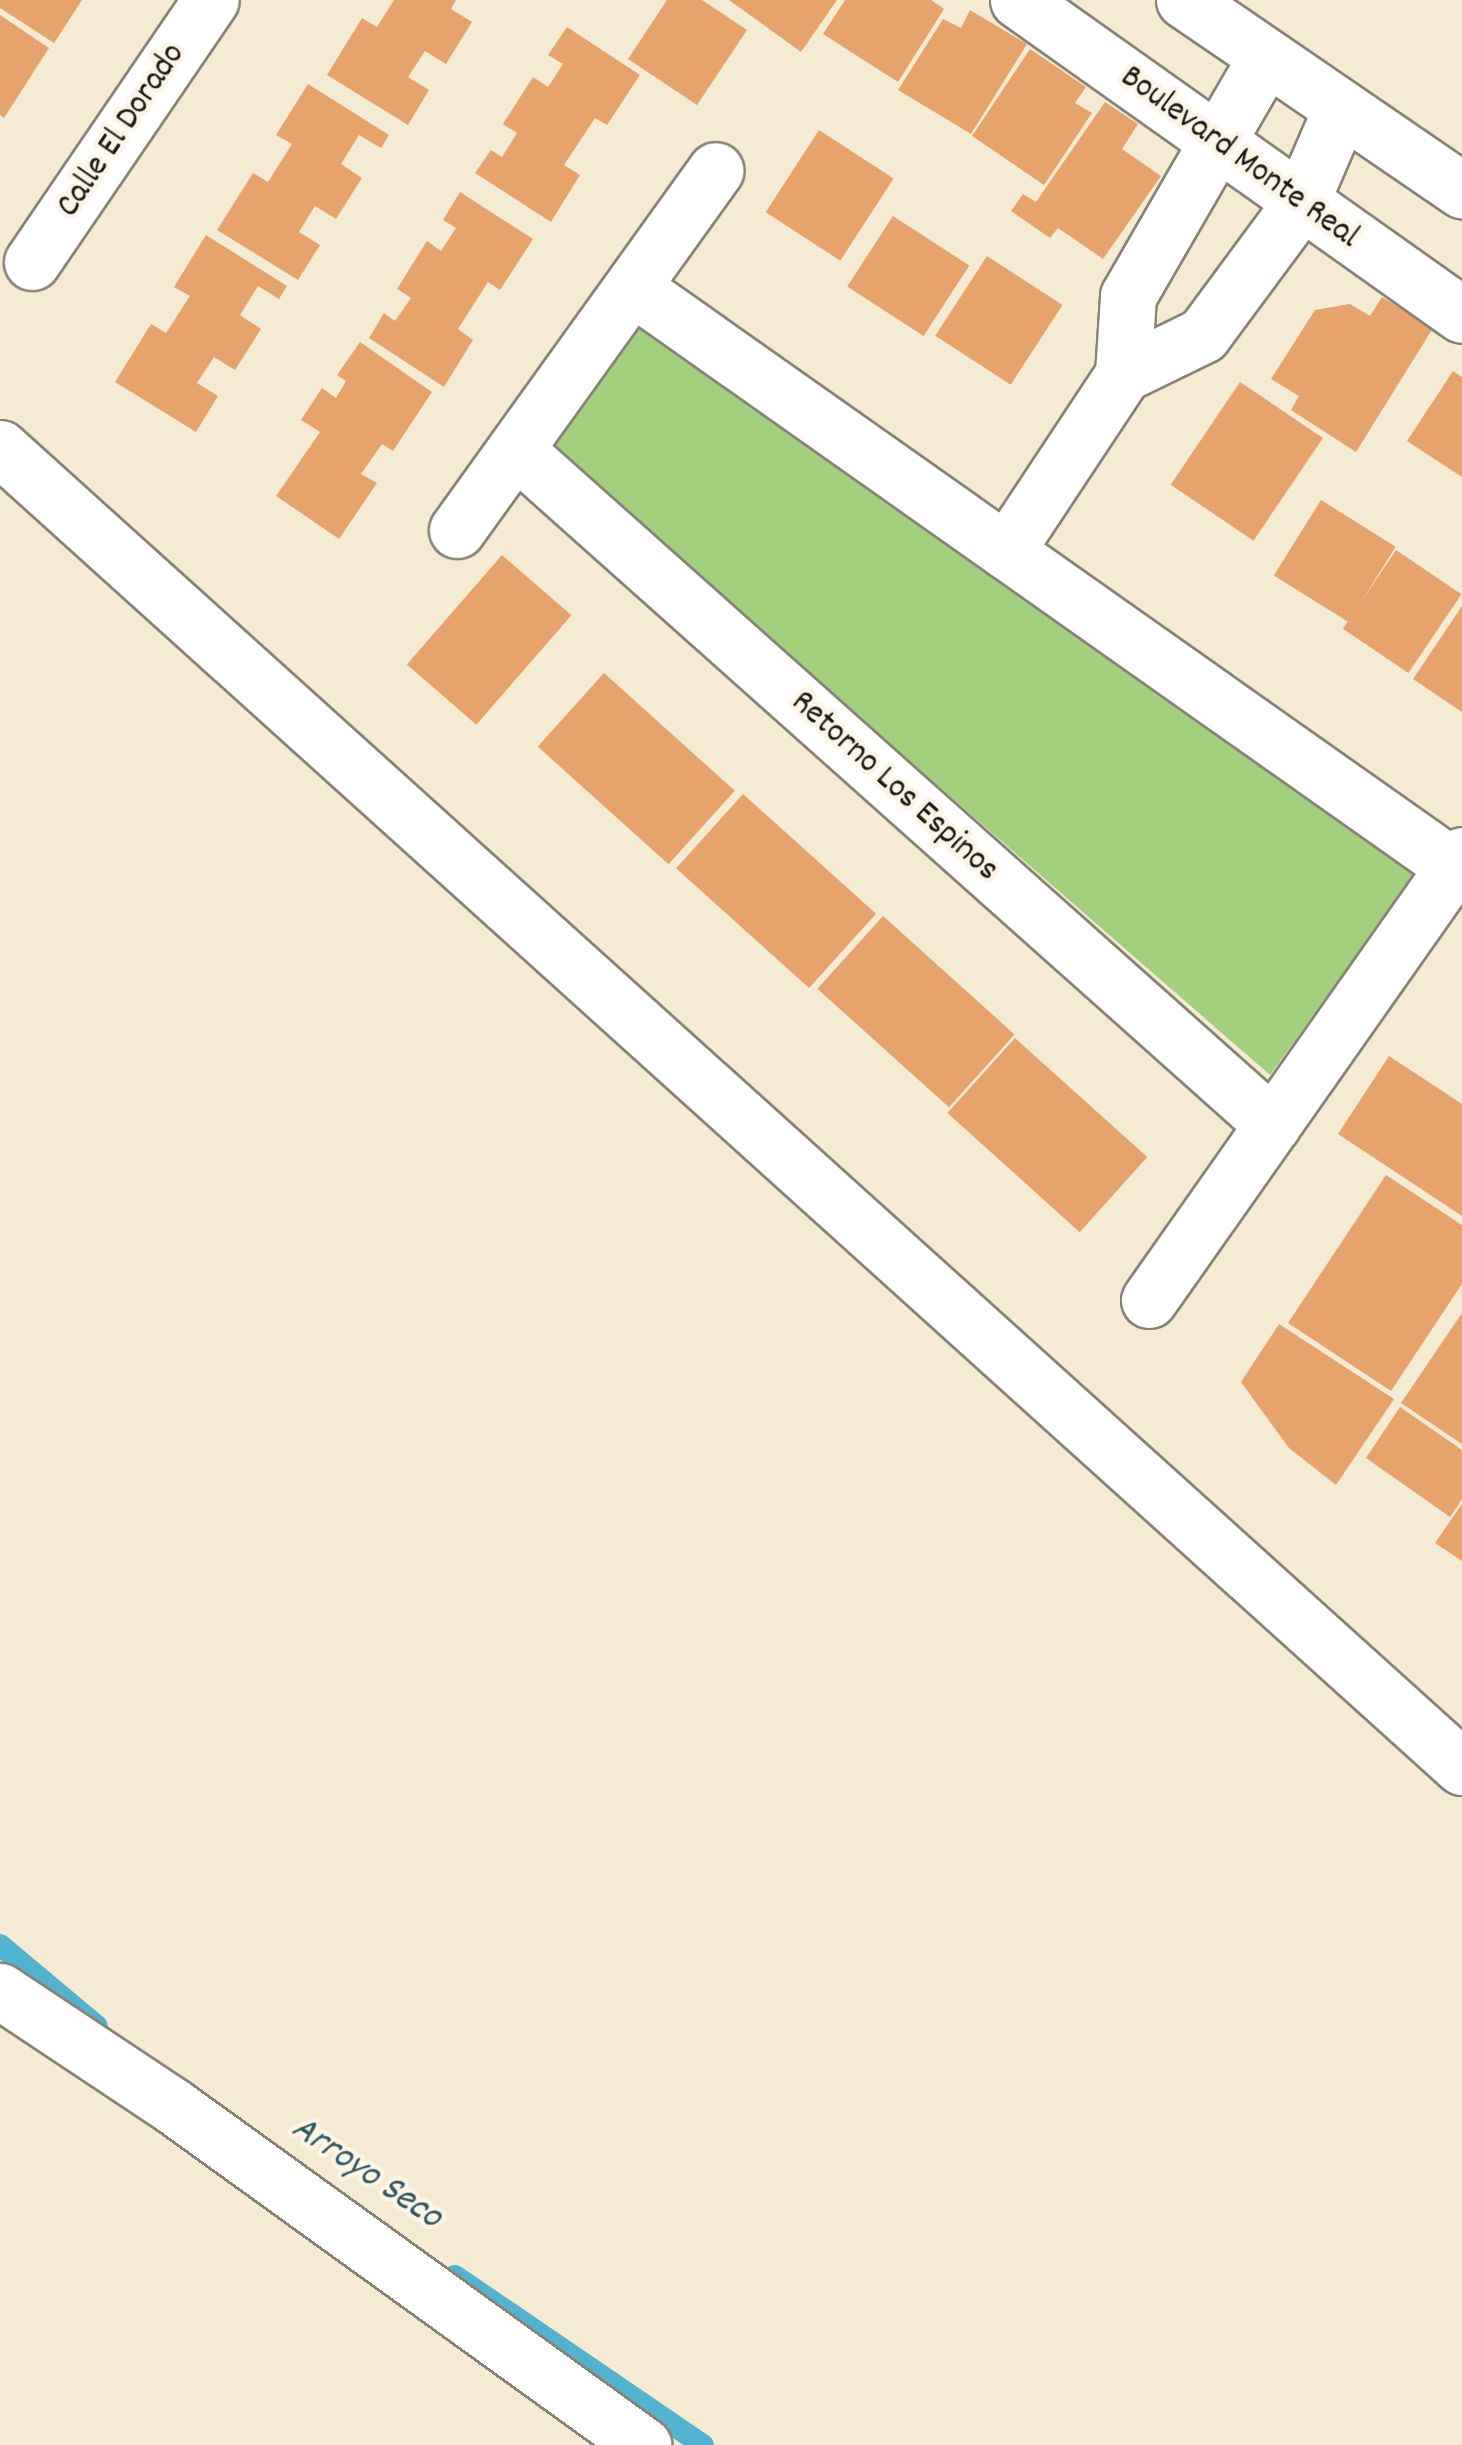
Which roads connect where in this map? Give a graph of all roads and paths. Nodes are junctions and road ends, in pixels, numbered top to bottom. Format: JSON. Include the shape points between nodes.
{"nodes":[{"id":1,"x":211,"y":0,"type":"edge"},
{"id":2,"x":1018,"y":0,"type":"edge"},
{"id":3,"x":1184,"y":0,"type":"edge"},
{"id":4,"x":1264,"y":60,"type":"junction"},
{"id":5,"x":1340,"y":109,"type":"junction"},
{"id":6,"x":1214,"y":138,"type":"junction"},
{"id":7,"x":716,"y":170,"type":"dead end"},
{"id":8,"x":1462,"y":190,"type":"edge"},
{"id":9,"x":1300,"y":204,"type":"junction"},
{"id":10,"x":32,"y":262,"type":"dead end"},
{"id":11,"x":632,"y":286,"type":"junction"},
{"id":12,"x":1462,"y":315,"type":"edge"},
{"id":13,"x":1123,"y":374,"type":"junction"},
{"id":14,"x":0,"y":448,"type":"edge"},
{"id":15,"x":516,"y":450,"type":"junction"},
{"id":16,"x":457,"y":530,"type":"dead end"},
{"id":17,"x":1006,"y":551,"type":"junction"},
{"id":18,"x":1458,"y":861,"type":"edge"},
{"id":19,"x":1273,"y":1125,"type":"junction"},
{"id":20,"x":1149,"y":1300,"type":"dead end"},
{"id":21,"x":1462,"y":1767,"type":"edge"},
{"id":22,"x":0,"y":1991,"type":"edge"},
{"id":23,"x":643,"y":2445,"type":"edge"}],
"edges":[{"from":1,"to":10,"type":"street","name":"Calle El Dorado"},
{"from":2,"to":6,"type":"street","name":"Boulevard Monte Real"},
{"from":3,"to":4,"type":"street"},
{"from":4,"to":5,"type":"street"},
{"from":4,"to":6,"type":"street"},
{"from":5,"to":8,"type":"street"},
{"from":5,"to":9,"type":"street"},
{"from":6,"to":9,"type":"street","name":"Boulevard Monte Real"},
{"from":6,"to":13,"type":"street","via":[[1128,296]]},
{"from":7,"to":11,"type":"street"},
{"from":9,"to":12,"type":"street","name":"Boulevard Monte Real"},
{"from":9,"to":13,"type":"street","via":[[1204,335]]},
{"from":11,"to":15,"type":"street"},
{"from":11,"to":17,"type":"street"},
{"from":13,"to":17,"type":"street"},
{"from":14,"to":21,"type":"street"},
{"from":15,"to":16,"type":"street"},
{"from":15,"to":19,"type":"street","name":"Retorno Los Espinos"},
{"from":17,"to":18,"type":"street"},
{"from":18,"to":19,"type":"street"},
{"from":19,"to":20,"type":"street"},
{"from":22,"to":23,"type":"street","via":[[173,2106]]}]}
